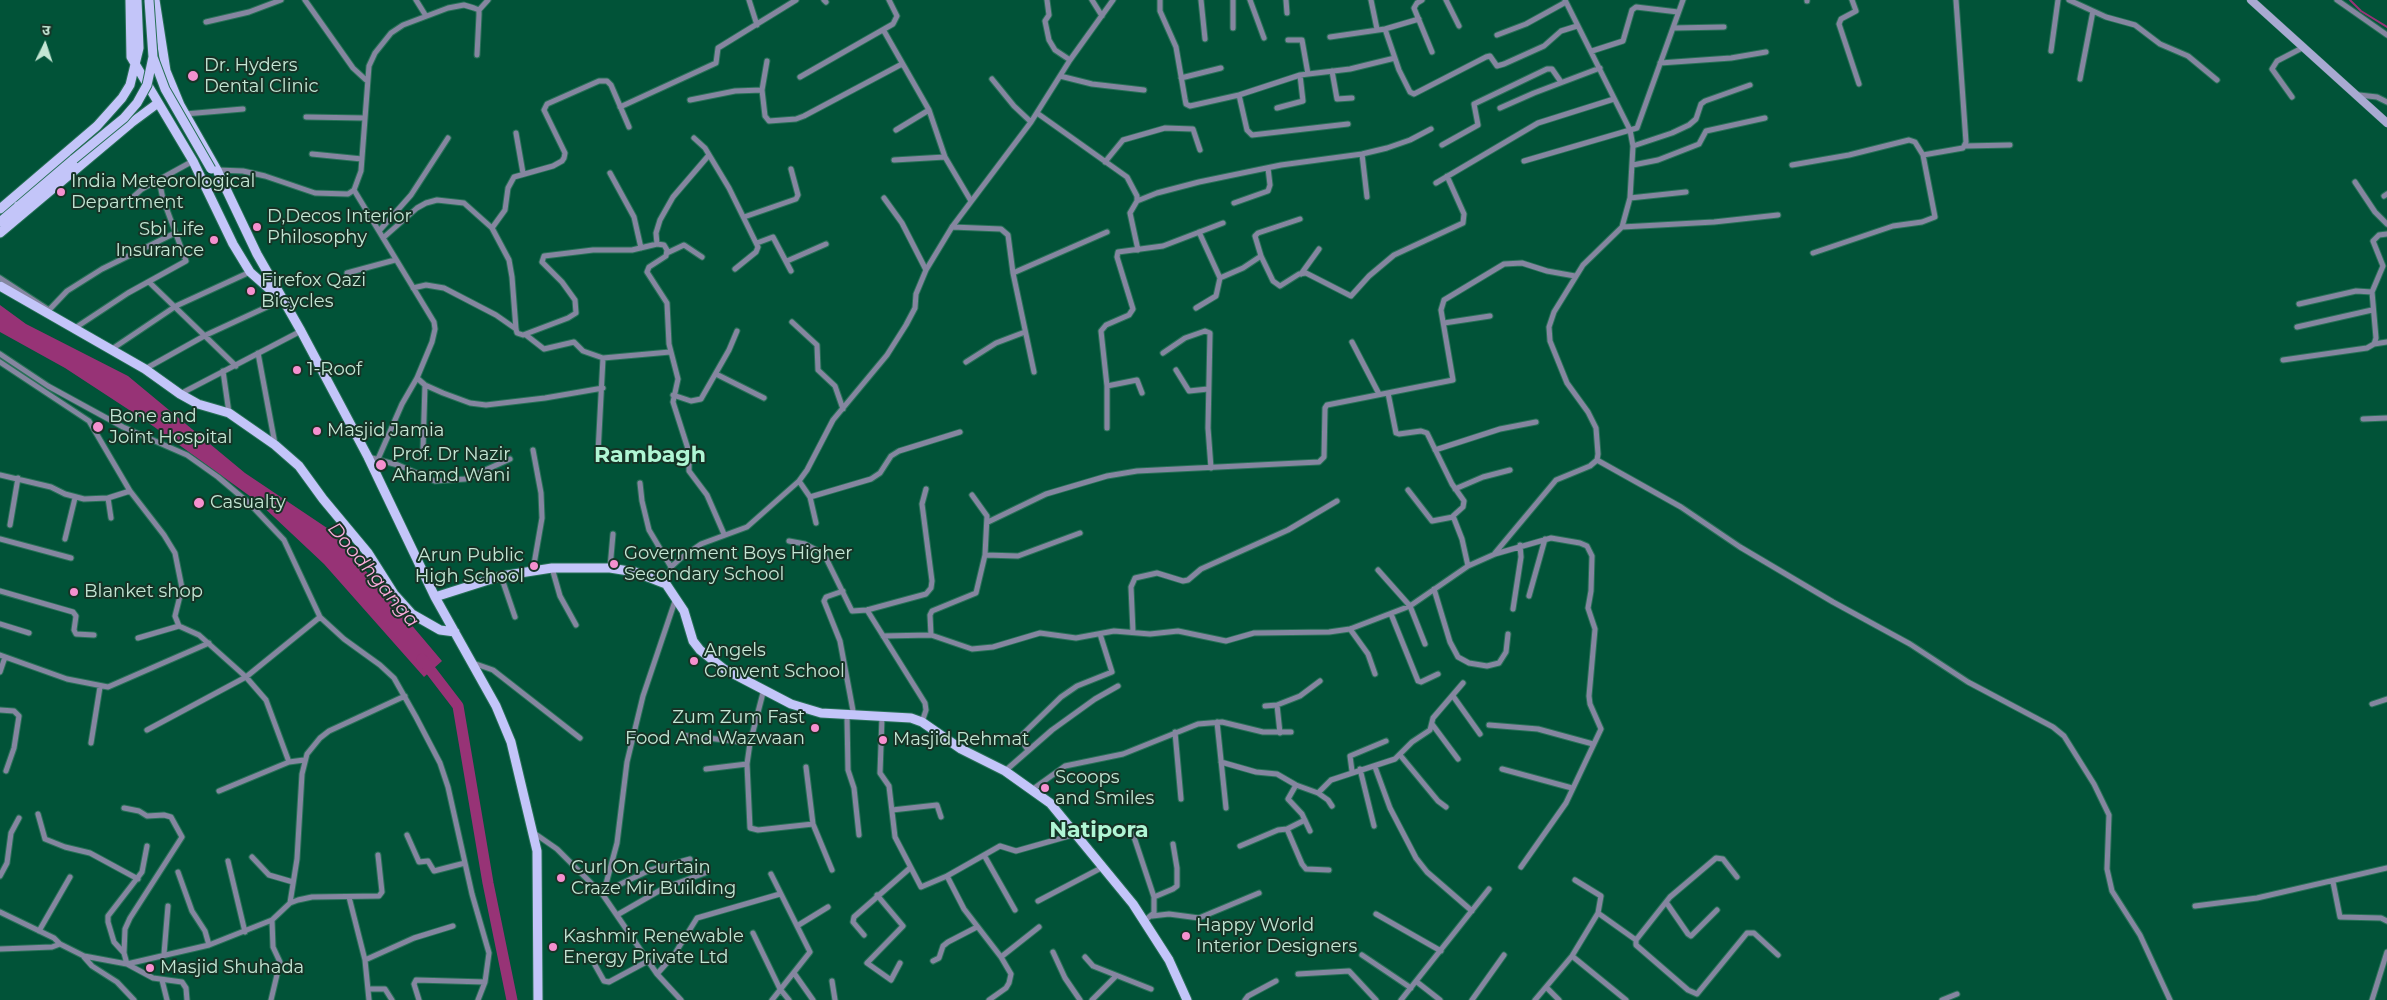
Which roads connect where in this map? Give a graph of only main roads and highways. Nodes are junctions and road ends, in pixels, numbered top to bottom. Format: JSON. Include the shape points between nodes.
{"nodes":[{"id":1,"x":130,"y":0,"type":"edge"},
{"id":2,"x":137,"y":0,"type":"edge"},
{"id":3,"x":148,"y":0,"type":"edge"},
{"id":4,"x":156,"y":0,"type":"edge"},
{"id":5,"x":2251,"y":0,"type":"edge"},
{"id":6,"x":153,"y":56,"type":"junction"},
{"id":7,"x":136,"y":66,"type":"junction"},
{"id":8,"x":157,"y":101,"type":"junction"},
{"id":9,"x":2387,"y":123,"type":"edge"},
{"id":10,"x":192,"y":125,"type":"junction"},
{"id":11,"x":177,"y":135,"type":"junction"},
{"id":12,"x":214,"y":169,"type":"junction"},
{"id":13,"x":18,"y":206,"type":"junction"},
{"id":14,"x":0,"y":209,"type":"edge"},
{"id":15,"x":0,"y":222,"type":"edge"},
{"id":16,"x":0,"y":233,"type":"edge"},
{"id":17,"x":0,"y":286,"type":"edge"},
{"id":18,"x":282,"y":300,"type":"junction"},
{"id":19,"x":435,"y":597,"type":"junction"},
{"id":20,"x":455,"y":632,"type":"junction"},
{"id":21,"x":538,"y":1000,"type":"edge"},
{"id":22,"x":1187,"y":1000,"type":"edge"}],
"edges":[{"from":1,"to":7,"type":"main road","via":[[131,50]]},
{"from":2,"to":7,"type":"main road","via":[[139,48]]},
{"from":3,"to":6,"type":"main road","bridge":true},
{"from":4,"to":10,"type":"main road","via":[[166,71]]},
{"from":5,"to":9,"type":"main road"},
{"from":6,"to":12,"type":"main road","bridge":true,"via":[[165,89]]},
{"from":6,"to":13,"type":"main road","bridge":true,"via":[[147,85],[131,110]]},
{"from":7,"to":8,"type":"main road"},
{"from":7,"to":14,"type":"main road","via":[[130,86],[114,108]]},
{"from":8,"to":11,"type":"main road"},
{"from":8,"to":13,"type":"main road","via":[[144,106],[30,204]]},
{"from":8,"to":16,"type":"main road"},
{"from":10,"to":11,"type":"main road"},
{"from":10,"to":12,"type":"main road"},
{"from":11,"to":18,"type":"main road","via":[[250,272]]},
{"from":12,"to":18,"type":"main road","via":[[244,240],[257,254]]},
{"from":13,"to":15,"type":"main road"},
{"from":17,"to":20,"type":"main road","via":[[112,349],[198,404],[229,413],[275,445],[299,466],[412,614],[440,630]]},
{"from":18,"to":19,"type":"main road","via":[[368,457]]},
{"from":19,"to":20,"type":"main road"},
{"from":19,"to":22,"type":"main road","via":[[501,576],[552,568],[610,568],[635,572],[666,584],[684,611],[693,641],[724,669],[791,704],[821,714],[911,718],[922,722],[960,749],[1033,789],[1062,815],[1144,921],[1169,960]]},
{"from":20,"to":21,"type":"main road","via":[[496,706],[511,742],[534,833],[538,852]]}]}
